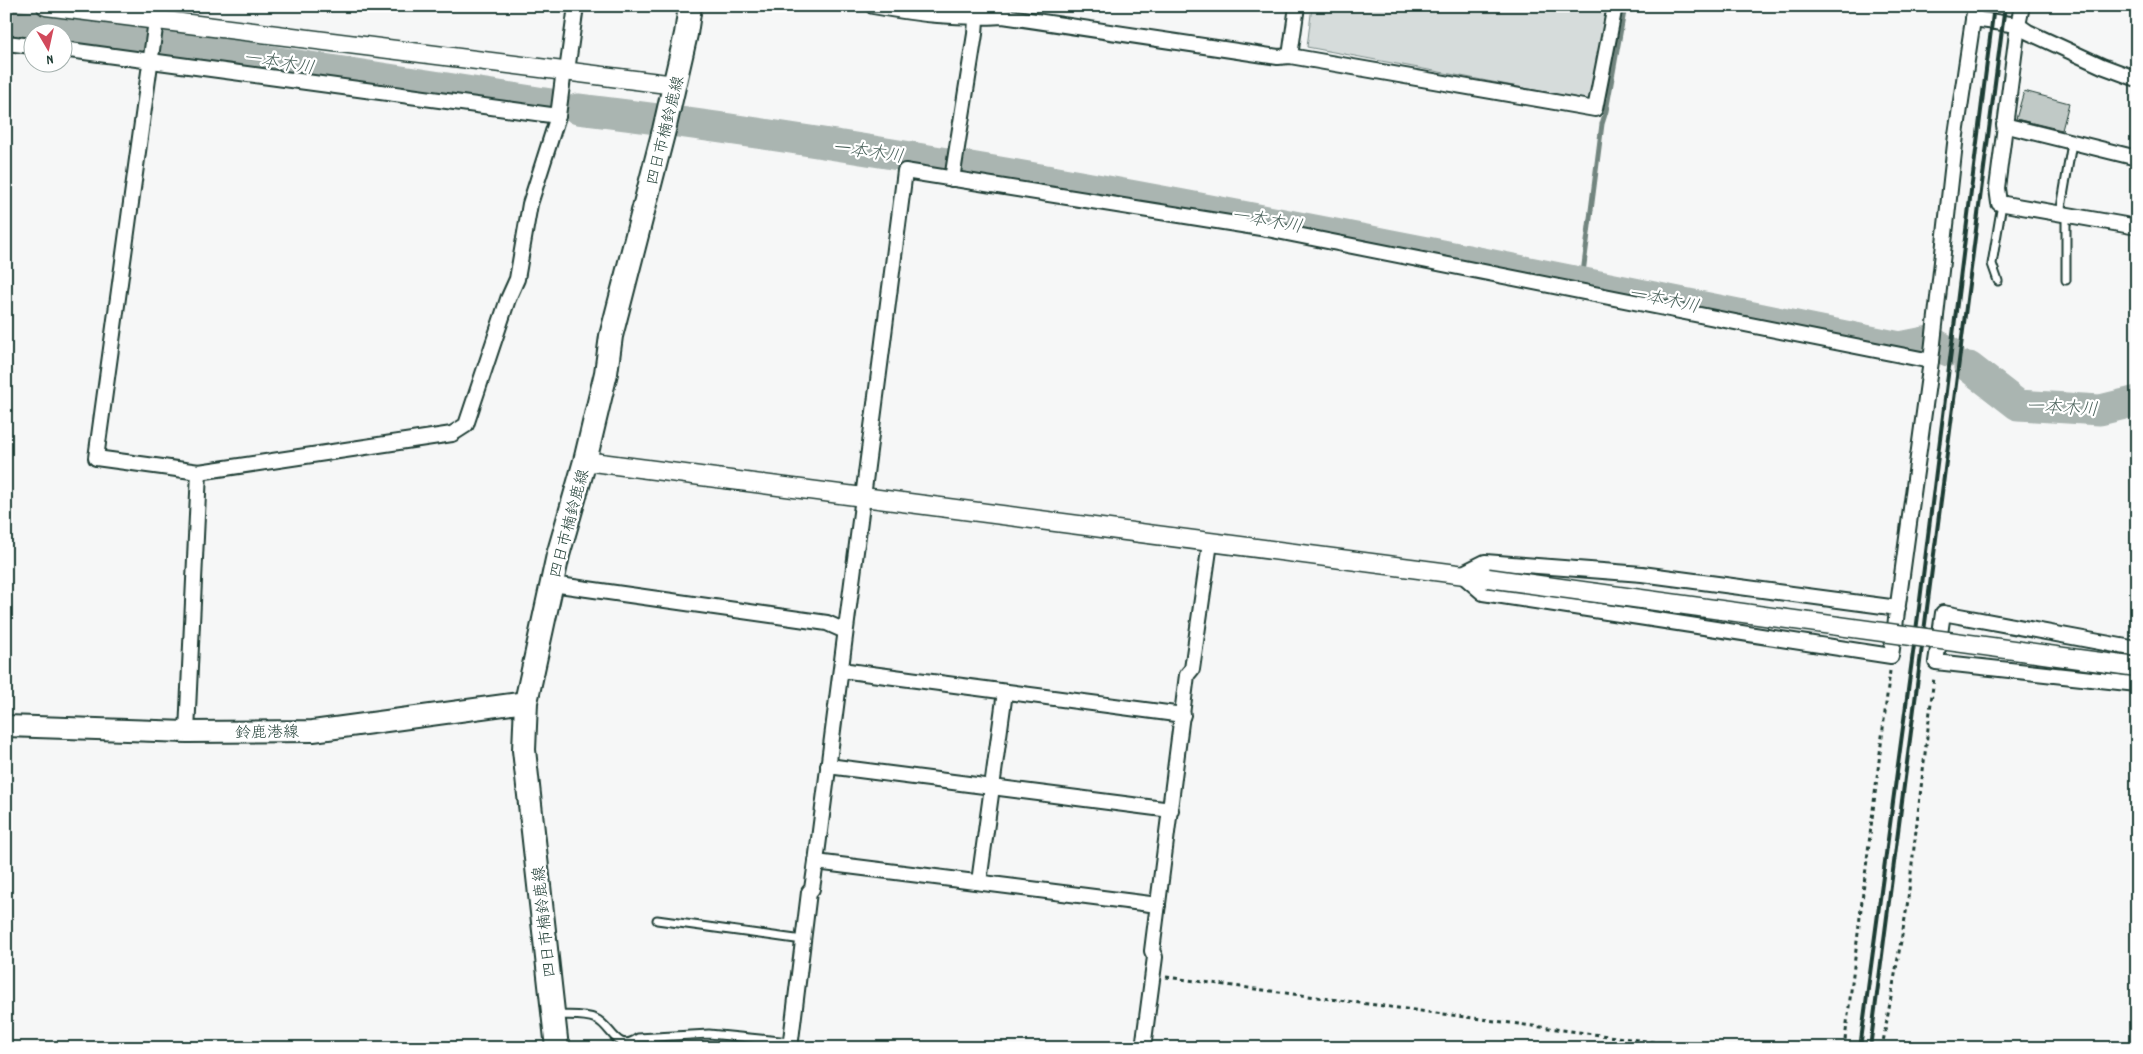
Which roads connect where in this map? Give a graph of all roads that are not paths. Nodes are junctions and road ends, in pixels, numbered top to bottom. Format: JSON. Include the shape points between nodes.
{"nodes":[{"id":1,"x":46,"y":6,"type":"edge"},
{"id":2,"x":576,"y":6,"type":"edge"},
{"id":3,"x":690,"y":6,"type":"edge"},
{"id":4,"x":873,"y":6,"type":"edge"},
{"id":5,"x":1296,"y":6,"type":"edge"},
{"id":6,"x":1615,"y":6,"type":"edge"},
{"id":7,"x":2022,"y":6,"type":"edge"},
{"id":8,"x":976,"y":12,"type":"edge"},
{"id":9,"x":157,"y":13,"type":"edge"},
{"id":10,"x":1974,"y":13,"type":"edge"},
{"id":11,"x":2018,"y":24,"type":"junction"},
{"id":12,"x":6,"y":43,"type":"edge"},
{"id":13,"x":22,"y":45,"type":"edge"},
{"id":14,"x":72,"y":50,"type":"edge"},
{"id":15,"x":1290,"y":56,"type":"junction"},
{"id":16,"x":151,"y":60,"type":"junction"},
{"id":17,"x":566,"y":71,"type":"junction"},
{"id":18,"x":2137,"y":79,"type":"edge"},
{"id":19,"x":675,"y":86,"type":"junction"},
{"id":20,"x":558,"y":116,"type":"junction"},
{"id":21,"x":2004,"y":125,"type":"junction"},
{"id":22,"x":2072,"y":143,"type":"junction"},
{"id":23,"x":2137,"y":158,"type":"edge"},
{"id":24,"x":952,"y":179,"type":"junction"},
{"id":25,"x":2002,"y":204,"type":"junction"},
{"id":26,"x":2063,"y":215,"type":"junction"},
{"id":27,"x":2137,"y":227,"type":"edge"},
{"id":28,"x":2066,"y":280,"type":"dead end"},
{"id":29,"x":1998,"y":282,"type":"dead end"},
{"id":30,"x":1931,"y":361,"type":"junction"},
{"id":31,"x":585,"y":461,"type":"junction"},
{"id":32,"x":199,"y":472,"type":"junction"},
{"id":33,"x":862,"y":498,"type":"junction"},
{"id":34,"x":1210,"y":543,"type":"junction"},
{"id":35,"x":1461,"y":574,"type":"junction"},
{"id":36,"x":552,"y":584,"type":"junction"},
{"id":37,"x":1898,"y":608,"type":"junction"},
{"id":38,"x":846,"y":632,"type":"junction"},
{"id":39,"x":2137,"y":649,"type":"edge"},
{"id":40,"x":2137,"y":667,"type":"edge"},
{"id":41,"x":841,"y":670,"type":"junction"},
{"id":42,"x":2137,"y":684,"type":"edge"},
{"id":43,"x":1004,"y":692,"type":"junction"},
{"id":44,"x":526,"y":702,"type":"junction"},
{"id":45,"x":1183,"y":715,"type":"junction"},
{"id":46,"x":6,"y":726,"type":"edge"},
{"id":47,"x":187,"y":732,"type":"junction"},
{"id":48,"x":828,"y":766,"type":"junction"},
{"id":49,"x":992,"y":786,"type":"junction"},
{"id":50,"x":1170,"y":810,"type":"junction"},
{"id":51,"x":816,"y":862,"type":"junction"},
{"id":52,"x":978,"y":882,"type":"junction"},
{"id":53,"x":1158,"y":905,"type":"junction"},
{"id":54,"x":657,"y":920,"type":"dead end"},
{"id":55,"x":803,"y":940,"type":"junction"},
{"id":56,"x":553,"y":1015,"type":"junction"},
{"id":57,"x":790,"y":1045,"type":"edge"},
{"id":58,"x":557,"y":1048,"type":"edge"},
{"id":59,"x":1142,"y":1048,"type":"edge"}],
"edges":[{"from":1,"to":9,"type":"street"},
{"from":2,"to":17,"type":"street"},
{"from":3,"to":19,"type":"main road","name":"四日市楠鈴鹿線"},
{"from":4,"to":8,"type":"street","via":[[935,16]]},
{"from":5,"to":15,"type":"street"},
{"from":6,"to":15,"type":"street","via":[[1596,109]]},
{"from":7,"to":11,"type":"street"},
{"from":8,"to":15,"type":"street"},
{"from":8,"to":24,"type":"street"},
{"from":9,"to":16,"type":"street"},
{"from":9,"to":17,"type":"street"},
{"from":10,"to":11,"type":"street"},
{"from":10,"to":30,"type":"street","via":[[1956,135]]},
{"from":11,"to":18,"type":"street","via":[[2028,32]]},
{"from":11,"to":21,"type":"street"},
{"from":12,"to":13,"type":"street"},
{"from":14,"to":16,"type":"street"},
{"from":16,"to":20,"type":"street"},
{"from":16,"to":32,"type":"street","via":[[96,458]]},
{"from":17,"to":19,"type":"street"},
{"from":17,"to":20,"type":"street"},
{"from":19,"to":31,"type":"main road","name":"四日市楠鈴鹿線","via":[[610,336],[606,373]]},
{"from":20,"to":32,"type":"street","via":[[530,204],[518,279],[466,425],[452,434]]},
{"from":21,"to":22,"type":"street"},
{"from":21,"to":25,"type":"street","via":[[1997,188],[1999,203]]},
{"from":22,"to":23,"type":"street"},
{"from":22,"to":26,"type":"lane"},
{"from":24,"to":30,"type":"street","via":[[1267,229]]},
{"from":24,"to":33,"type":"street","via":[[905,172]]},
{"from":25,"to":26,"type":"street"},
{"from":25,"to":29,"type":"lane","via":[[1992,264]]},
{"from":26,"to":27,"type":"street"},
{"from":26,"to":28,"type":"lane"},
{"from":30,"to":37,"type":"street"},
{"from":31,"to":33,"type":"street"},
{"from":31,"to":36,"type":"main road","name":"四日市楠鈴鹿線"},
{"from":32,"to":47,"type":"street"},
{"from":33,"to":34,"type":"street"},
{"from":33,"to":38,"type":"street"},
{"from":34,"to":35,"type":"street"},
{"from":34,"to":45,"type":"street"},
{"from":35,"to":37,"type":"street","via":[[1485,562],[1593,570]]},
{"from":35,"to":37,"type":"street","via":[[1483,593],[1892,656]]},
{"from":35,"to":40,"type":"street","bridge":true},
{"from":36,"to":38,"type":"street","via":[[827,623]]},
{"from":36,"to":44,"type":"main road","name":"四日市楠鈴鹿線"},
{"from":38,"to":41,"type":"street"},
{"from":39,"to":42,"type":"street","via":[[1943,613],[1936,662]]},
{"from":41,"to":43,"type":"street"},
{"from":41,"to":48,"type":"street"},
{"from":43,"to":45,"type":"street"},
{"from":43,"to":49,"type":"street"},
{"from":44,"to":47,"type":"main road","name":"鈴鹿港線","via":[[313,731]]},
{"from":44,"to":56,"type":"main road","name":"四日市楠鈴鹿線","via":[[524,750]]},
{"from":45,"to":50,"type":"street"},
{"from":46,"to":47,"type":"main road","name":"鈴鹿港線"},
{"from":48,"to":49,"type":"street"},
{"from":48,"to":51,"type":"street"},
{"from":49,"to":50,"type":"street"},
{"from":49,"to":52,"type":"street"},
{"from":50,"to":53,"type":"street"},
{"from":51,"to":52,"type":"street"},
{"from":51,"to":55,"type":"street"},
{"from":52,"to":53,"type":"street"},
{"from":53,"to":59,"type":"street","via":[[1152,951],[1155,957]]},
{"from":54,"to":55,"type":"lane"},
{"from":55,"to":57,"type":"street"},
{"from":56,"to":57,"type":"lane","via":[[596,1019],[616,1041],[624,1044],[632,1044],[638,1038],[709,1034]]},
{"from":56,"to":58,"type":"main road","name":"四日市楠鈴鹿線"}]}
